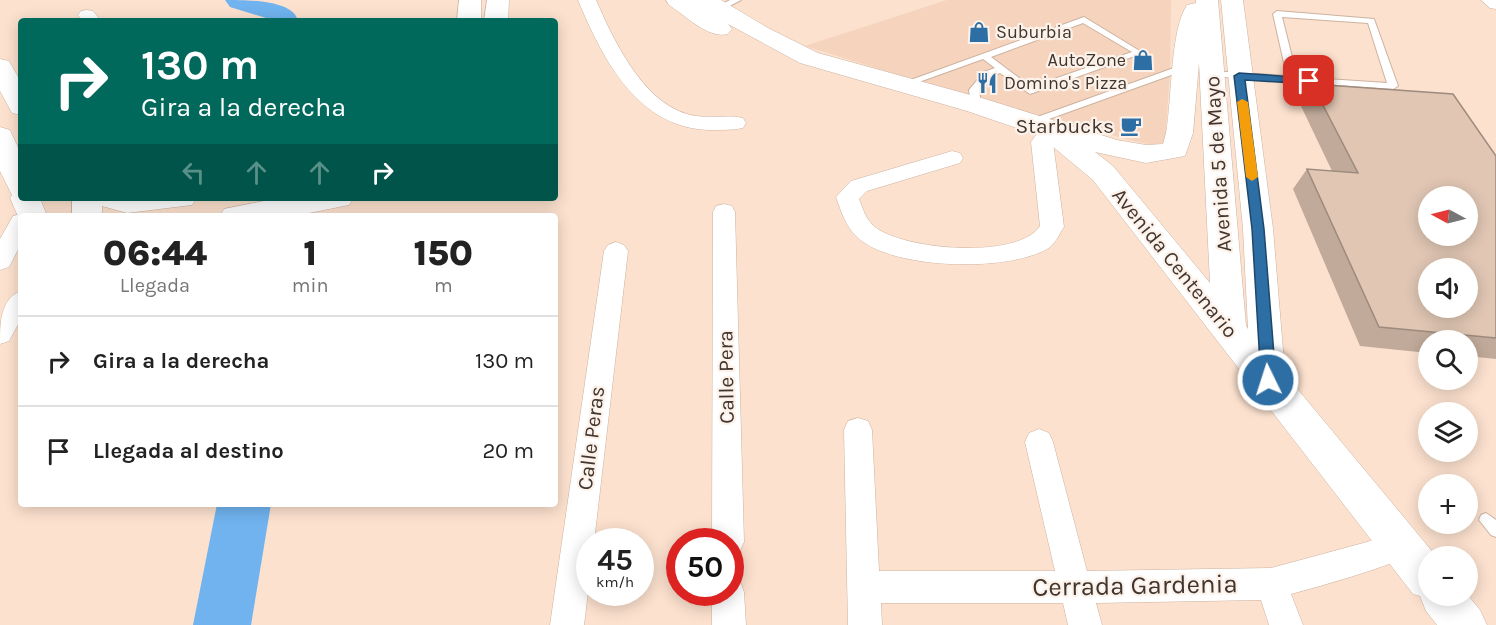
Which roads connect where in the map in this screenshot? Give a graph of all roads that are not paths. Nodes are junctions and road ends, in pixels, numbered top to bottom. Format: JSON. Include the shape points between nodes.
{"nodes":[{"id":1,"x":470,"y":0,"type":"edge"},
{"id":2,"x":498,"y":0,"type":"edge"},
{"id":3,"x":587,"y":0,"type":"edge"},
{"id":4,"x":1199,"y":0,"type":"edge"},
{"id":5,"x":1207,"y":0,"type":"edge"},
{"id":6,"x":1233,"y":0,"type":"edge"},
{"id":7,"x":1490,"y":0,"type":"edge"},
{"id":8,"x":1496,"y":4,"type":"edge"},
{"id":9,"x":705,"y":5,"type":"edge"},
{"id":10,"x":469,"y":18,"type":"edge"},
{"id":11,"x":496,"y":18,"type":"edge"},
{"id":12,"x":984,"y":56,"type":"junction"},
{"id":13,"x":0,"y":66,"type":"edge"},
{"id":14,"x":1002,"y":69,"type":"junction"},
{"id":15,"x":1212,"y":72,"type":"junction"},
{"id":16,"x":1293,"y":80,"type":"junction"},
{"id":17,"x":902,"y":85,"type":"junction"},
{"id":18,"x":18,"y":100,"type":"edge"},
{"id":19,"x":976,"y":105,"type":"junction"},
{"id":20,"x":736,"y":123,"type":"dead end"},
{"id":21,"x":0,"y":136,"type":"edge"},
{"id":22,"x":1049,"y":136,"type":"junction"},
{"id":23,"x":952,"y":158,"type":"dead end"},
{"id":24,"x":18,"y":188,"type":"edge"},
{"id":25,"x":120,"y":201,"type":"edge"},
{"id":26,"x":157,"y":201,"type":"edge"},
{"id":27,"x":322,"y":201,"type":"edge"},
{"id":28,"x":724,"y":212,"type":"dead end"},
{"id":29,"x":252,"y":213,"type":"edge"},
{"id":30,"x":18,"y":223,"type":"edge"},
{"id":31,"x":616,"y":251,"type":"dead end"},
{"id":32,"x":0,"y":261,"type":"edge"},
{"id":33,"x":18,"y":305,"type":"edge"},
{"id":34,"x":1229,"y":329,"type":"junction"},
{"id":35,"x":0,"y":334,"type":"edge"},
{"id":36,"x":1268,"y":380,"type":"junction"},
{"id":37,"x":858,"y":430,"type":"dead end"},
{"id":38,"x":1039,"y":442,"type":"dead end"},
{"id":39,"x":1496,"y":521,"type":"edge"},
{"id":40,"x":728,"y":528,"type":"edge"},
{"id":41,"x":1496,"y":530,"type":"edge"},
{"id":42,"x":1400,"y":544,"type":"junction"},
{"id":43,"x":1418,"y":566,"type":"edge"},
{"id":44,"x":1271,"y":584,"type":"junction"},
{"id":45,"x":864,"y":586,"type":"junction"},
{"id":46,"x":1077,"y":587,"type":"junction"},
{"id":47,"x":728,"y":606,"type":"edge"},
{"id":48,"x":1449,"y":606,"type":"edge"},
{"id":49,"x":567,"y":625,"type":"edge"},
{"id":50,"x":729,"y":625,"type":"edge"},
{"id":51,"x":865,"y":625,"type":"edge"},
{"id":52,"x":1085,"y":625,"type":"edge"},
{"id":53,"x":1286,"y":625,"type":"edge"},
{"id":54,"x":1465,"y":625,"type":"edge"}],
"edges":[{"from":1,"to":10,"type":"main road"},
{"from":2,"to":11,"type":"main road"},
{"from":3,"to":20,"type":"street","via":[[599,30],[629,76],[656,106],[679,119]]},
{"from":4,"to":15,"type":"main road","via":[[1194,12]]},
{"from":5,"to":15,"type":"main road","name":"Avenida 5 de Mayo"},
{"from":6,"to":15,"type":"main road","name":"Avenida 5 de Mayo"},
{"from":7,"to":8,"type":"street"},
{"from":9,"to":17,"type":"main road","name":"Avenida Centenario","via":[[809,58]]},
{"from":9,"to":22,"type":"main road","name":"Avenida Centenario","via":[[743,44],[799,72],[968,119]]},
{"from":12,"to":14,"type":"lane"},
{"from":12,"to":14,"type":"lane","via":[[1084,20],[1139,53],[1030,91]]},
{"from":12,"to":17,"type":"lane"},
{"from":13,"to":18,"type":"main road"},
{"from":14,"to":19,"type":"lane","via":[[987,74],[974,90]]},
{"from":15,"to":16,"type":"lane"},
{"from":15,"to":22,"type":"lane"},
{"from":15,"to":22,"type":"main road","via":[[1175,150],[1158,155],[1135,153]]},
{"from":15,"to":34,"type":"main road","name":"Avenida 5 de Mayo"},
{"from":15,"to":36,"type":"main road","name":"Avenida 5 de Mayo","via":[[1258,229]]},
{"from":16,"to":16,"type":"lane","via":[[1277,14],[1371,21],[1393,86]]},
{"from":17,"to":19,"type":"main road","name":"Avenida Centenario"},
{"from":19,"to":22,"type":"main road","name":"Avenida Centenario"},
{"from":21,"to":24,"type":"main road"},
{"from":22,"to":23,"type":"street","via":[[1052,227],[1041,241],[1013,253],[965,257],[905,250],[868,235],[854,217],[847,197],[859,186]]},
{"from":22,"to":34,"type":"main road","name":"Avenida Centenario","via":[[1103,173]]},
{"from":25,"to":26,"type":"main road"},
{"from":27,"to":29,"type":"main road"},
{"from":28,"to":40,"type":"street","name":"Calle Pera"},
{"from":30,"to":32,"type":"street"},
{"from":31,"to":49,"type":"street","name":"Calle Peras"},
{"from":33,"to":35,"type":"street"},
{"from":34,"to":36,"type":"main road","name":"Avenida Centenario"},
{"from":36,"to":42,"type":"main road","name":"Avenida Centenario"},
{"from":37,"to":45,"type":"street"},
{"from":38,"to":46,"type":"street"},
{"from":39,"to":41,"type":"lane","via":[[1486,520]]},
{"from":42,"to":43,"type":"main road","name":"Avenida Centenario"},
{"from":42,"to":44,"type":"street","name":"Cerrada Gardenia","via":[[1367,558]]},
{"from":44,"to":46,"type":"street","name":"Cerrada Gardenia"},
{"from":44,"to":53,"type":"street"},
{"from":45,"to":46,"type":"street","name":"Cerrada Gardenia"},
{"from":45,"to":51,"type":"street"},
{"from":46,"to":52,"type":"street"},
{"from":47,"to":50,"type":"street"},
{"from":48,"to":54,"type":"main road"}]}
